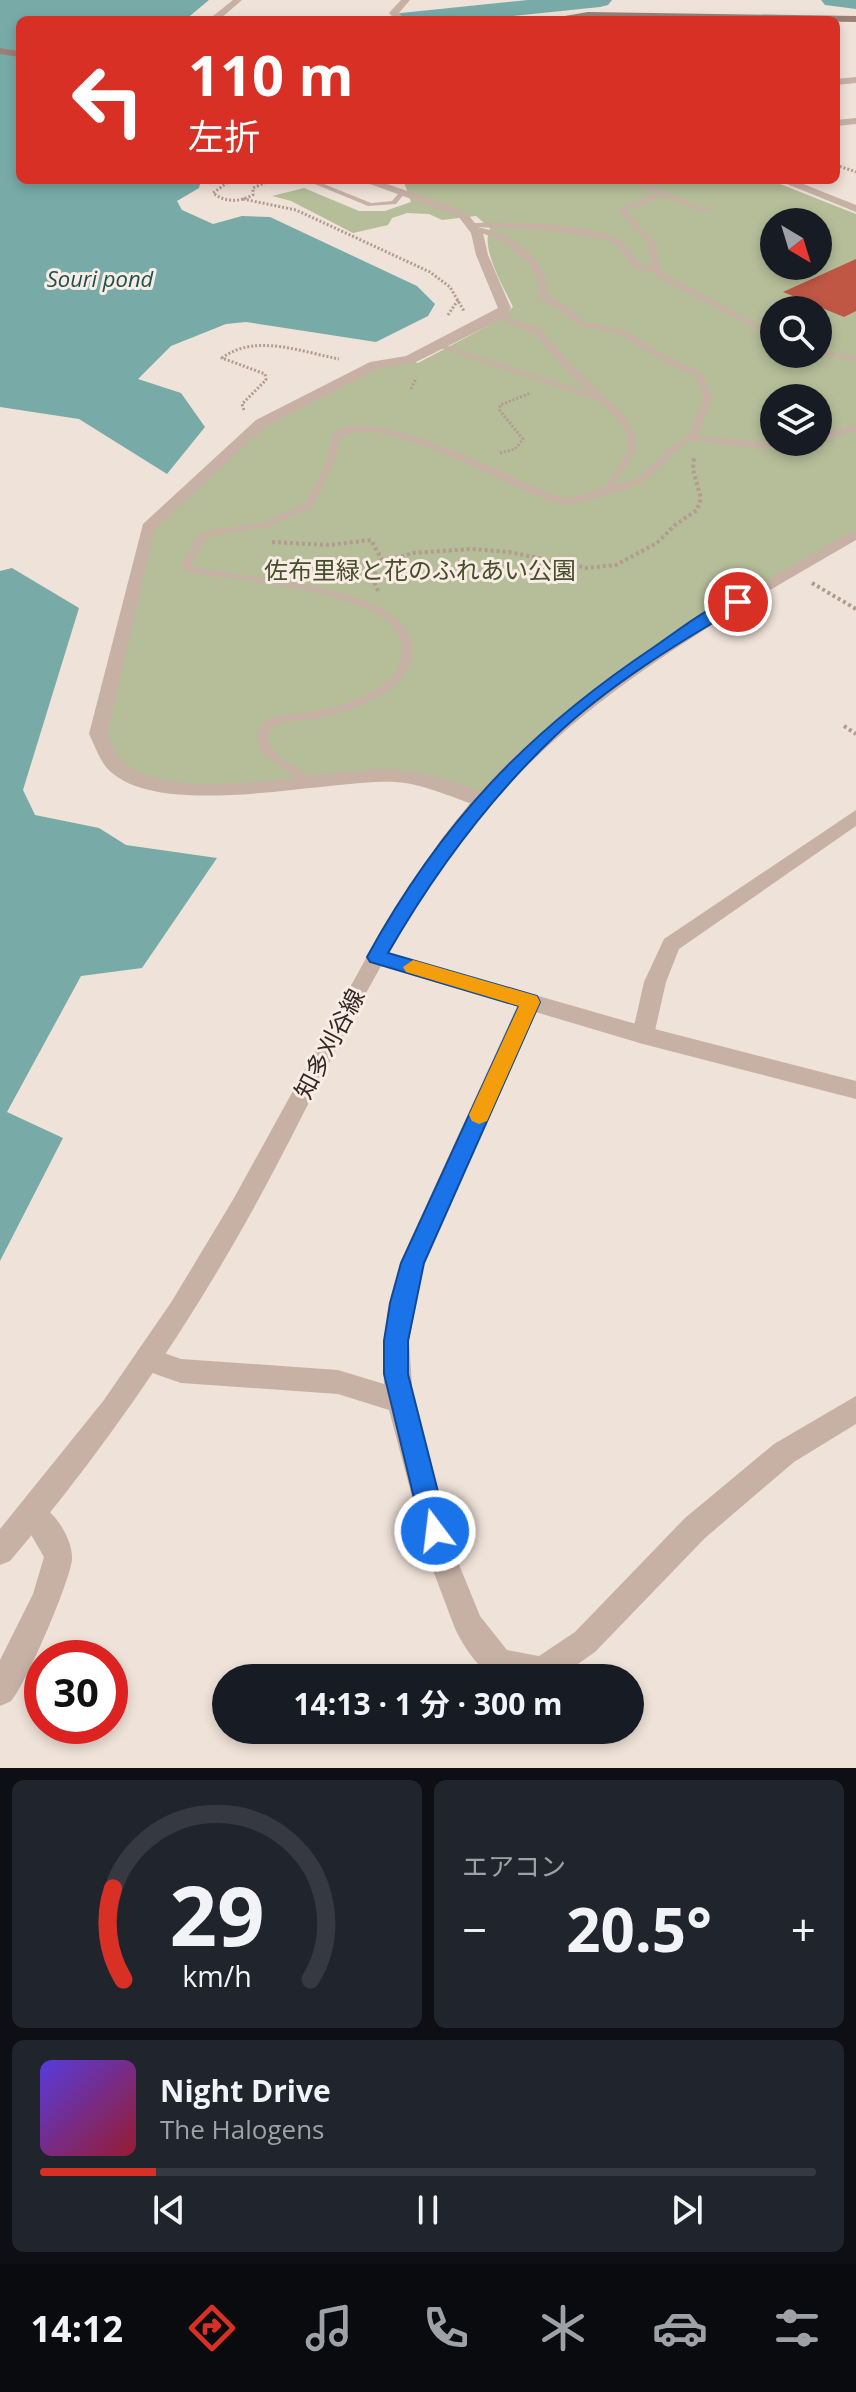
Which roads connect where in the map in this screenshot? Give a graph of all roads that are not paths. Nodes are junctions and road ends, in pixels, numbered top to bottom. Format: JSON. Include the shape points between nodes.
{"nodes":[{"id":1,"x":238,"y":0,"type":"edge"},
{"id":2,"x":406,"y":0,"type":"edge"},
{"id":3,"x":218,"y":16,"type":"edge"},
{"id":4,"x":397,"y":16,"type":"edge"},
{"id":5,"x":580,"y":16,"type":"edge"},
{"id":6,"x":655,"y":16,"type":"edge"},
{"id":7,"x":318,"y":184,"type":"edge"},
{"id":8,"x":375,"y":184,"type":"edge"},
{"id":9,"x":640,"y":184,"type":"edge"},
{"id":10,"x":793,"y":184,"type":"edge"},
{"id":11,"x":662,"y":193,"type":"junction"},
{"id":12,"x":401,"y":194,"type":"junction"},
{"id":13,"x":712,"y":207,"type":"dead end"},
{"id":14,"x":856,"y":209,"type":"edge"},
{"id":15,"x":472,"y":227,"type":"junction"},
{"id":16,"x":658,"y":271,"type":"junction"},
{"id":17,"x":499,"y":315,"type":"junction"},
{"id":18,"x":760,"y":329,"type":"edge"},
{"id":19,"x":436,"y":345,"type":"junction"},
{"id":20,"x":832,"y":354,"type":"edge"},
{"id":21,"x":856,"y":359,"type":"edge"},
{"id":22,"x":606,"y":400,"type":"junction"},
{"id":23,"x":856,"y":428,"type":"edge"},
{"id":24,"x":832,"y":434,"type":"edge"},
{"id":25,"x":696,"y":438,"type":"junction"},
{"id":26,"x":760,"y":445,"type":"edge"},
{"id":27,"x":607,"y":490,"type":"junction"},
{"id":28,"x":856,"y":534,"type":"edge"},
{"id":29,"x":305,"y":783,"type":"junction"},
{"id":30,"x":483,"y":801,"type":"junction"},
{"id":31,"x":856,"y":817,"type":"edge"},
{"id":32,"x":376,"y":957,"type":"junction"},
{"id":33,"x":530,"y":1002,"type":"junction"},
{"id":34,"x":643,"y":1035,"type":"junction"},
{"id":35,"x":856,"y":1090,"type":"edge"},
{"id":36,"x":147,"y":1359,"type":"junction"},
{"id":37,"x":400,"y":1401,"type":"junction"},
{"id":38,"x":856,"y":1409,"type":"edge"},
{"id":39,"x":33,"y":1514,"type":"junction"},
{"id":40,"x":0,"y":1551,"type":"edge"},
{"id":41,"x":0,"y":1691,"type":"edge"}],
"edges":[{"from":1,"to":3,"type":"street"},
{"from":2,"to":4,"type":"street","via":[[394,13]]},
{"from":5,"to":6,"type":"main road"},
{"from":7,"to":12,"type":"lane","via":[[370,205],[394,203]]},
{"from":8,"to":12,"type":"street"},
{"from":9,"to":11,"type":"lane"},
{"from":10,"to":14,"type":"street"},
{"from":11,"to":13,"type":"lane","via":[[702,210]]},
{"from":11,"to":16,"type":"lane","via":[[621,210],[650,241]]},
{"from":12,"to":15,"type":"street","via":[[449,207]]},
{"from":15,"to":16,"type":"lane","via":[[504,224],[608,238],[637,266]]},
{"from":15,"to":17,"type":"street","via":[[505,308]]},
{"from":15,"to":25,"type":"lane","via":[[519,250],[542,277],[543,297],[562,306],[577,322],[627,335],[668,363],[698,374],[708,399]]},
{"from":16,"to":18,"type":"lane"},
{"from":17,"to":19,"type":"street"},
{"from":17,"to":22,"type":"lane","via":[[538,332]]},
{"from":19,"to":22,"type":"lane"},
{"from":19,"to":29,"type":"street","via":[[409,360],[375,365],[285,408],[256,427],[148,527],[98,734],[101,746],[110,760],[142,780],[194,790]]},
{"from":20,"to":21,"type":"lane"},
{"from":22,"to":27,"type":"lane","via":[[622,418],[632,450]]},
{"from":23,"to":24,"type":"lane"},
{"from":25,"to":26,"type":"lane"},
{"from":25,"to":27,"type":"lane","via":[[670,451],[637,482]]},
{"from":27,"to":29,"type":"lane","via":[[560,501],[397,432],[358,428],[335,439],[309,506],[264,525],[200,538],[186,567],[274,582],[382,611],[401,627],[408,643],[408,663],[379,693],[267,725],[263,731],[269,753]]},
{"from":28,"to":30,"type":"street","name":"知多刈谷線","via":[[685,633],[603,688],[549,732]]},
{"from":29,"to":30,"type":"street","via":[[395,776],[455,788]]},
{"from":30,"to":32,"type":"street","name":"知多刈谷線","via":[[418,885]]},
{"from":31,"to":34,"type":"street","via":[[671,944],[655,982]]},
{"from":32,"to":33,"type":"street"},
{"from":32,"to":36,"type":"street","name":"知多刈谷線","via":[[270,1156]]},
{"from":33,"to":34,"type":"street"},
{"from":33,"to":37,"type":"street","via":[[412,1263],[396,1341]]},
{"from":34,"to":35,"type":"street"},
{"from":36,"to":37,"type":"street","via":[[181,1371],[338,1382]]},
{"from":36,"to":39,"type":"street","name":"知多刈谷線"},
{"from":37,"to":38,"type":"street","via":[[442,1557],[469,1626],[499,1664],[542,1671],[585,1642],[695,1528],[784,1453]]},
{"from":39,"to":40,"type":"street","name":"知多刈谷線"},
{"from":39,"to":41,"type":"street","via":[[46,1528],[58,1556],[54,1579]]}]}
